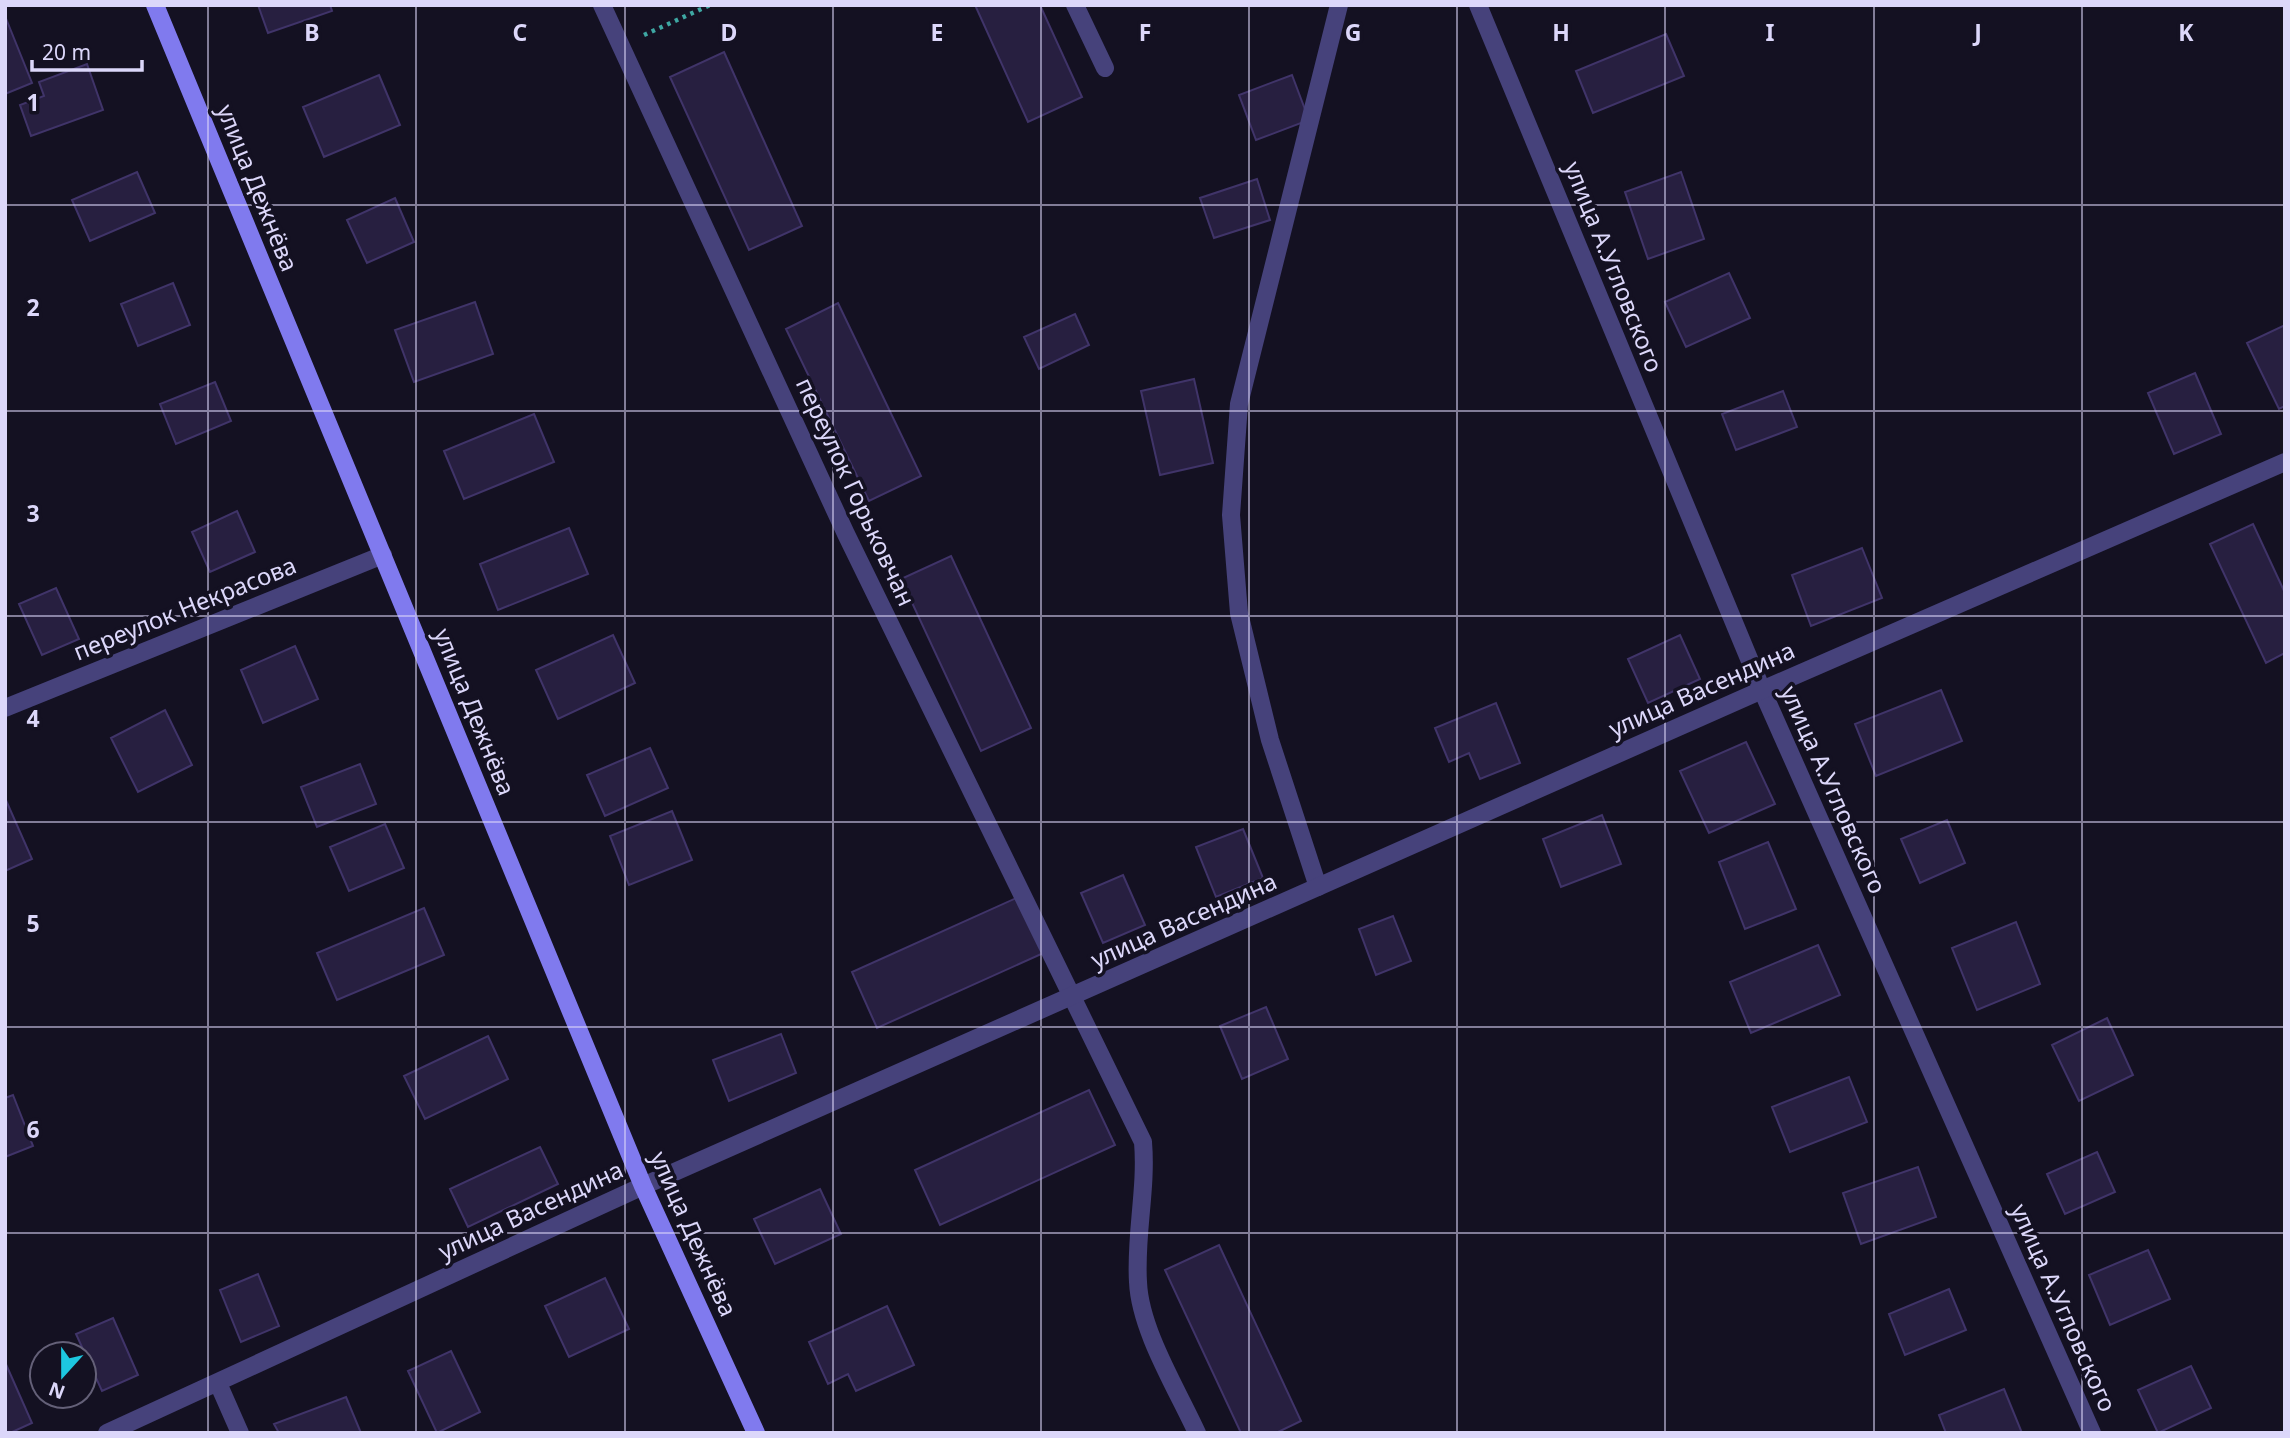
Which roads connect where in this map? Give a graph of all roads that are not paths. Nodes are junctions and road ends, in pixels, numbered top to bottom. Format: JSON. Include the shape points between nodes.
{"nodes":[{"id":1,"x":155,"y":5,"type":"edge"},
{"id":2,"x":601,"y":5,"type":"edge"},
{"id":3,"x":1075,"y":5,"type":"edge"},
{"id":4,"x":1339,"y":5,"type":"edge"},
{"id":5,"x":1478,"y":5,"type":"edge"},
{"id":6,"x":1105,"y":68,"type":"dead end"},
{"id":7,"x":2285,"y":462,"type":"edge"},
{"id":8,"x":383,"y":555,"type":"junction"},
{"id":9,"x":1762,"y":690,"type":"junction"},
{"id":10,"x":5,"y":709,"type":"edge"},
{"id":11,"x":1318,"y":887,"type":"junction"},
{"id":12,"x":1074,"y":996,"type":"junction"},
{"id":13,"x":643,"y":1186,"type":"junction"},
{"id":14,"x":218,"y":1384,"type":"junction"},
{"id":15,"x":107,"y":1433,"type":"edge"},
{"id":16,"x":240,"y":1433,"type":"edge"},
{"id":17,"x":757,"y":1433,"type":"edge"},
{"id":18,"x":1197,"y":1433,"type":"edge"},
{"id":19,"x":2092,"y":1433,"type":"edge"}],
"edges":[{"from":1,"to":8,"type":"main road","name":"улица Дежнёва"},
{"from":2,"to":12,"type":"street","name":"переулок Горьковчан","via":[[846,534]]},
{"from":3,"to":6,"type":"street"},
{"from":4,"to":11,"type":"street","via":[[1239,404],[1231,515],[1239,613],[1270,740]]},
{"from":5,"to":9,"type":"street","name":"улица А.Угловского"},
{"from":7,"to":9,"type":"street","name":"улица Васендина"},
{"from":8,"to":10,"type":"street","name":"переулок Некрасова"},
{"from":8,"to":13,"type":"main road","name":"улица Дежнёва"},
{"from":9,"to":11,"type":"street","name":"улица Васендина"},
{"from":9,"to":19,"type":"street","name":"улица А.Угловского"},
{"from":11,"to":12,"type":"street","name":"улица Васендина"},
{"from":12,"to":13,"type":"street","name":"улица Васендина"},
{"from":12,"to":18,"type":"street","name":"переулок Горьковчан","via":[[1143,1142],[1138,1282],[1142,1313]]},
{"from":13,"to":14,"type":"street","name":"улица Васендина"},
{"from":13,"to":17,"type":"main road","name":"улица Дежнёва"},
{"from":14,"to":15,"type":"street","name":"улица Васендина"},
{"from":14,"to":16,"type":"street"}]}
